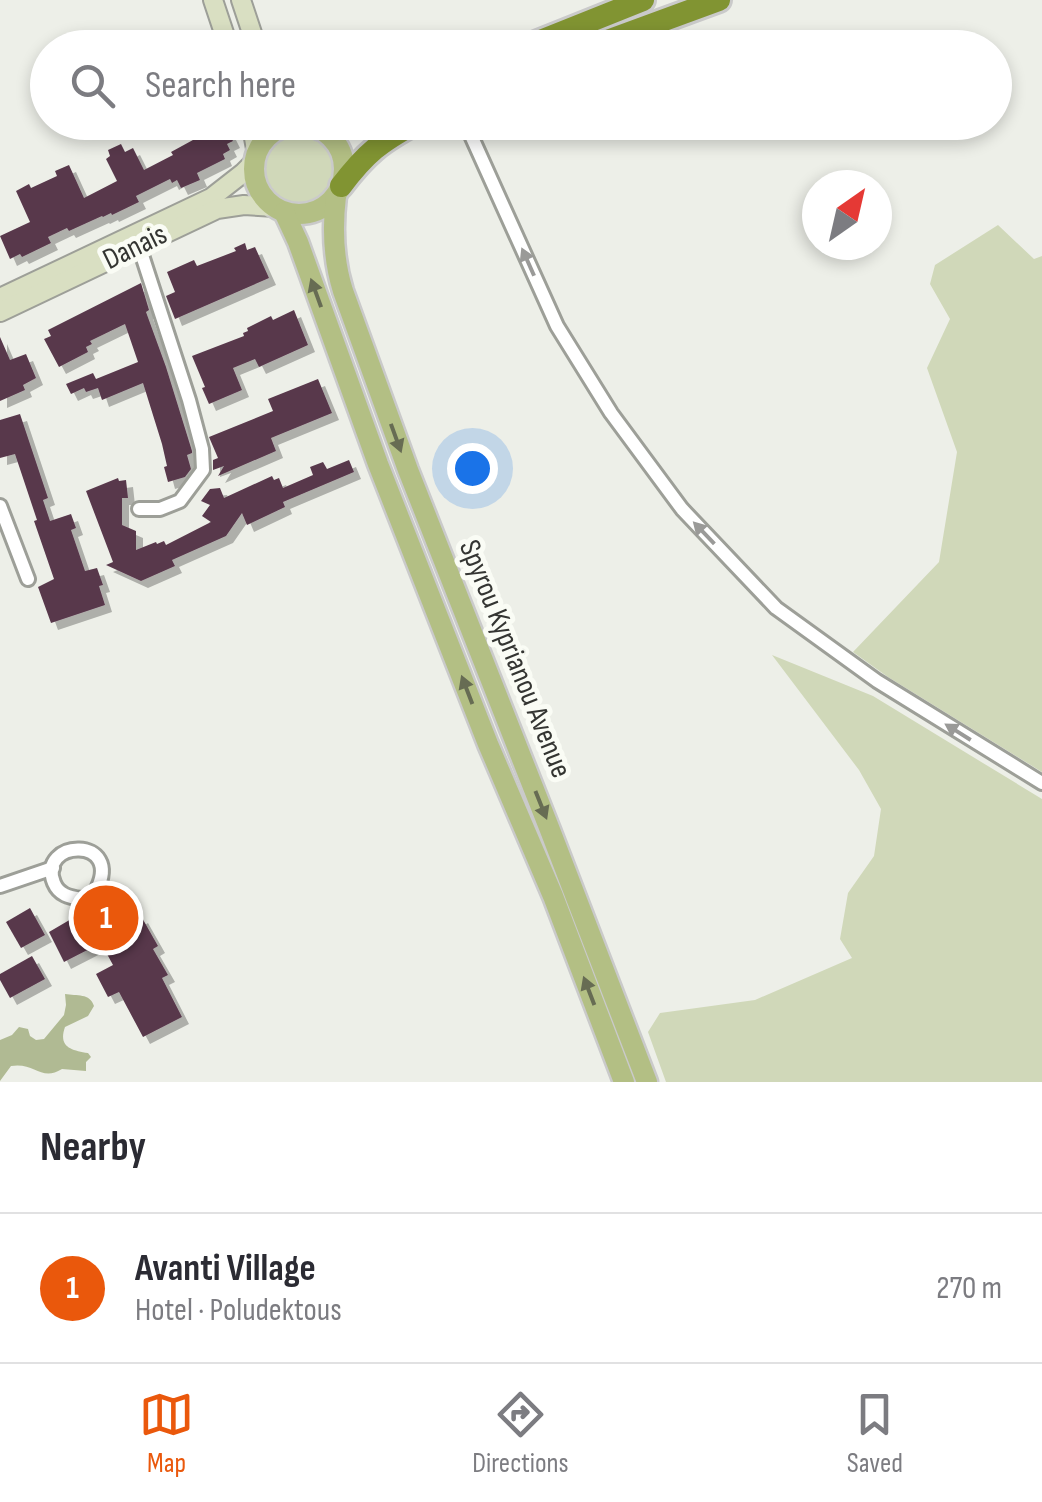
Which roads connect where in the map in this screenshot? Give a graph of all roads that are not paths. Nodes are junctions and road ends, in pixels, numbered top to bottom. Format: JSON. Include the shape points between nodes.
{"nodes":[{"id":1,"x":213,"y":0,"type":"edge"},
{"id":2,"x":241,"y":0,"type":"edge"},
{"id":3,"x":643,"y":0,"type":"edge"},
{"id":4,"x":719,"y":0,"type":"edge"},
{"id":5,"x":224,"y":30,"type":"edge"},
{"id":6,"x":251,"y":30,"type":"edge"},
{"id":7,"x":568,"y":30,"type":"edge"},
{"id":8,"x":637,"y":30,"type":"edge"},
{"id":9,"x":254,"y":140,"type":"edge"},
{"id":10,"x":266,"y":140,"type":"edge"},
{"id":11,"x":332,"y":140,"type":"edge"},
{"id":12,"x":384,"y":140,"type":"edge"},
{"id":13,"x":472,"y":140,"type":"edge"},
{"id":14,"x":256,"y":158,"type":"junction"},
{"id":15,"x":338,"y":191,"type":"junction"},
{"id":16,"x":280,"y":210,"type":"junction"},
{"id":17,"x":139,"y":246,"type":"junction"},
{"id":18,"x":0,"y":298,"type":"edge"},
{"id":19,"x":0,"y":312,"type":"edge"},
{"id":20,"x":0,"y":506,"type":"edge"},
{"id":21,"x":139,"y":509,"type":"dead end"},
{"id":22,"x":28,"y":579,"type":"dead end"},
{"id":23,"x":1042,"y":783,"type":"edge"},
{"id":24,"x":53,"y":868,"type":"junction"},
{"id":25,"x":0,"y":886,"type":"edge"},
{"id":26,"x":96,"y":891,"type":"dead end"},
{"id":27,"x":81,"y":899,"type":"dead end"},
{"id":28,"x":624,"y":1082,"type":"edge"},
{"id":29,"x":647,"y":1082,"type":"edge"}],
"edges":[{"from":1,"to":5,"type":"main road"},
{"from":2,"to":6,"type":"main road"},
{"from":3,"to":7,"type":"highway"},
{"from":4,"to":8,"type":"highway"},
{"from":9,"to":14,"type":"main road"},
{"from":10,"to":14,"type":"main road"},
{"from":11,"to":15,"type":"main road","via":[[344,164]]},
{"from":12,"to":15,"type":"highway"},
{"from":23,"to":13,"type":"street","one_way":true,"via":[[877,681],[776,608],[682,509],[556,326]]},
{"from":14,"to":16,"type":"main road","via":[[258,188]]},
{"from":14,"to":18,"type":"main road","name":"Danais","via":[[211,198]]},
{"from":15,"to":16,"type":"main road","via":[[312,212]]},
{"from":15,"to":29,"type":"main road","name":"Spyrou Kyprianou Avenue","one_way":true,"via":[[334,256],[350,309]]},
{"from":16,"to":17,"type":"main road","name":"Danais","via":[[217,208]]},
{"from":28,"to":16,"type":"main road","name":"Spyrou Kyprianou Avenue","one_way":true,"via":[[378,464],[298,242]]},
{"from":17,"to":19,"type":"main road","name":"Danais"},
{"from":17,"to":21,"type":"street","via":[[202,448],[202,470],[180,501]]},
{"from":20,"to":22,"type":"street"},
{"from":24,"to":25,"type":"street"},
{"from":24,"to":26,"type":"street","via":[[67,850],[90,852],[103,871]]},
{"from":24,"to":27,"type":"street","via":[[60,892]]}]}
